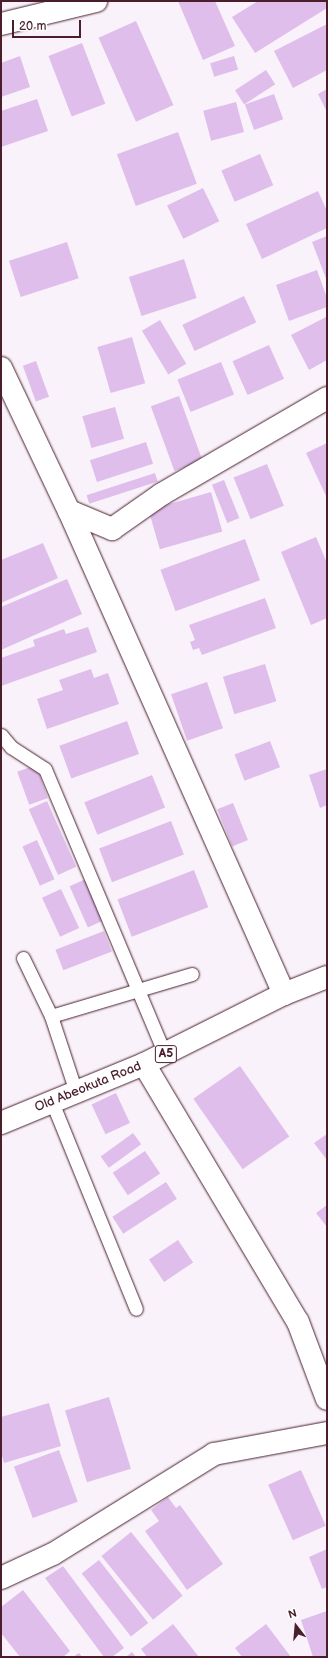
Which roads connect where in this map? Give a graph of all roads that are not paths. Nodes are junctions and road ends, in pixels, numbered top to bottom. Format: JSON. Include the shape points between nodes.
{"nodes":[{"id":1,"x":96,"y":1,"type":"edge"},
{"id":2,"x":1,"y":24,"type":"edge"},
{"id":3,"x":1,"y":368,"type":"edge"},
{"id":4,"x":327,"y":398,"type":"edge"},
{"id":5,"x":69,"y":511,"type":"junction"},
{"id":6,"x":1,"y":734,"type":"edge"},
{"id":7,"x":23,"y":958,"type":"dead end"},
{"id":8,"x":192,"y":974,"type":"dead end"},
{"id":9,"x":327,"y":977,"type":"edge"},
{"id":10,"x":139,"y":989,"type":"junction"},
{"id":11,"x":284,"y":994,"type":"junction"},
{"id":12,"x":52,"y":1016,"type":"junction"},
{"id":13,"x":165,"y":1054,"type":"junction"},
{"id":14,"x":144,"y":1064,"type":"junction"},
{"id":15,"x":76,"y":1092,"type":"junction"},
{"id":16,"x":52,"y":1102,"type":"junction"},
{"id":17,"x":1,"y":1123,"type":"edge"},
{"id":18,"x":136,"y":1309,"type":"dead end"},
{"id":19,"x":327,"y":1399,"type":"edge"},
{"id":20,"x":327,"y":1433,"type":"edge"},
{"id":21,"x":1,"y":1578,"type":"edge"}],
"edges":[{"from":1,"to":2,"type":"main road"},
{"from":3,"to":5,"type":"main road"},
{"from":4,"to":5,"type":"main road","via":[[162,494],[112,529]]},
{"from":5,"to":11,"type":"main road"},
{"from":6,"to":10,"type":"lane","via":[[11,747],[45,769]]},
{"from":7,"to":12,"type":"lane"},
{"from":8,"to":10,"type":"lane"},
{"from":9,"to":11,"type":"main road","name":"Old Abeokuta Road","number":"A5"},
{"from":10,"to":12,"type":"lane"},
{"from":10,"to":13,"type":"lane"},
{"from":11,"to":13,"type":"main road","name":"Old Abeokuta Road","number":"A5"},
{"from":12,"to":15,"type":"lane"},
{"from":13,"to":14,"type":"main road","name":"Old Abeokuta Road","number":"A5"},
{"from":14,"to":15,"type":"main road","name":"Old Abeokuta Road","number":"A5"},
{"from":14,"to":19,"type":"main road","via":[[298,1322]]},
{"from":15,"to":16,"type":"main road","name":"Old Abeokuta Road","number":"A5"},
{"from":16,"to":17,"type":"main road","name":"Old Abeokuta Road","number":"A5"},
{"from":16,"to":18,"type":"lane"},
{"from":20,"to":21,"type":"main road","via":[[214,1454],[53,1554]]}]}
